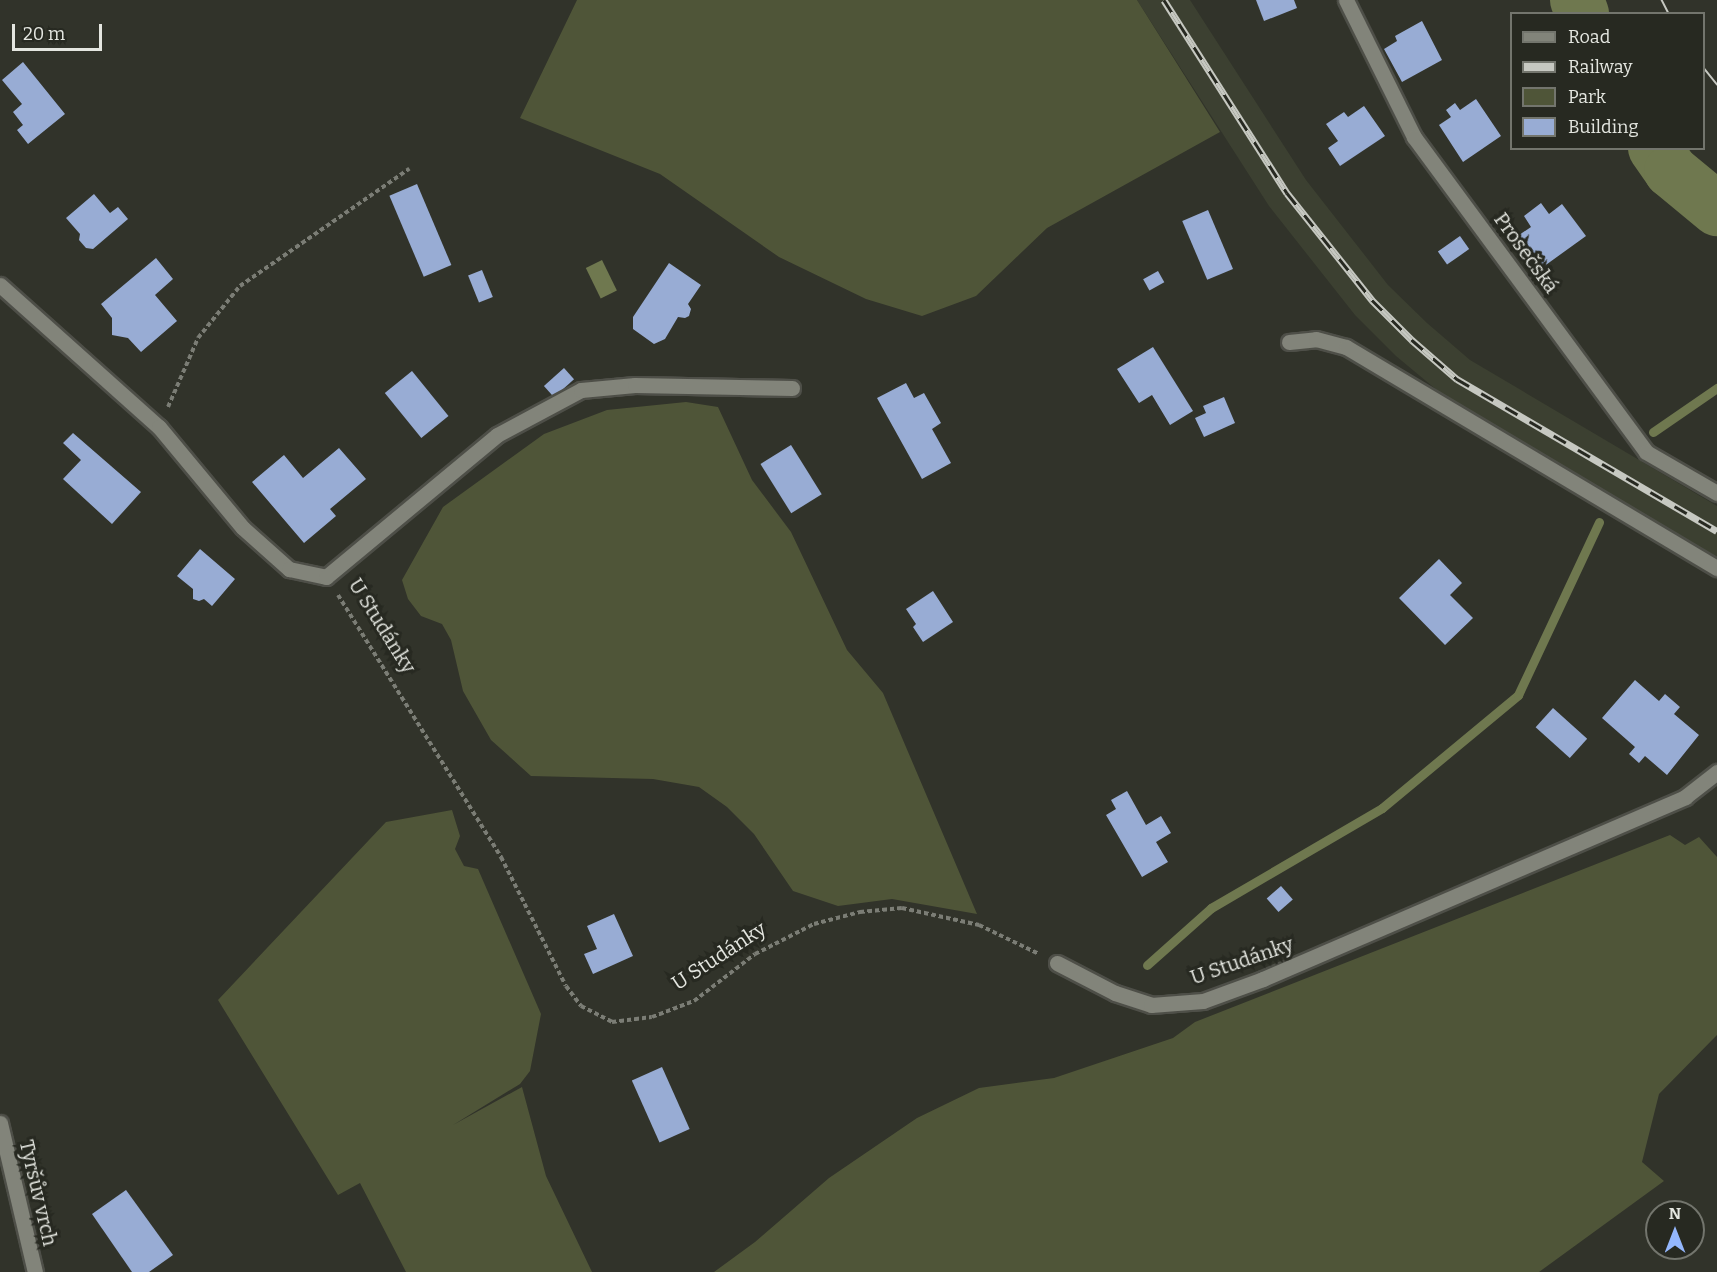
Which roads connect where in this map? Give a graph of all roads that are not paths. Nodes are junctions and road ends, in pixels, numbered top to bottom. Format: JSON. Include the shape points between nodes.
{"nodes":[{"id":1,"x":1346,"y":0,"type":"edge"},
{"id":2,"x":0,"y":285,"type":"edge"},
{"id":3,"x":1289,"y":342,"type":"dead end"},
{"id":4,"x":792,"y":388,"type":"dead end"},
{"id":5,"x":1717,"y":493,"type":"edge"},
{"id":6,"x":1717,"y":568,"type":"edge"},
{"id":7,"x":1717,"y":772,"type":"edge"},
{"id":8,"x":1057,"y":963,"type":"road end"},
{"id":9,"x":0,"y":1123,"type":"edge"},
{"id":10,"x":35,"y":1272,"type":"edge"}],
"edges":[{"from":1,"to":5,"type":"street","name":"Prosečská","via":[[1414,137],[1646,452]]},
{"from":2,"to":4,"type":"street","name":"U Studánky","via":[[159,427],[243,528],[289,569],[326,577],[497,435],[580,390],[635,385]]},
{"from":3,"to":6,"type":"street","via":[[1316,339],[1346,347]]},
{"from":7,"to":8,"type":"street","name":"U Studánky","via":[[1685,797],[1263,979],[1203,1001],[1150,1005],[1115,993]]},
{"from":9,"to":10,"type":"street","name":"Tyršův vrch"}]}
